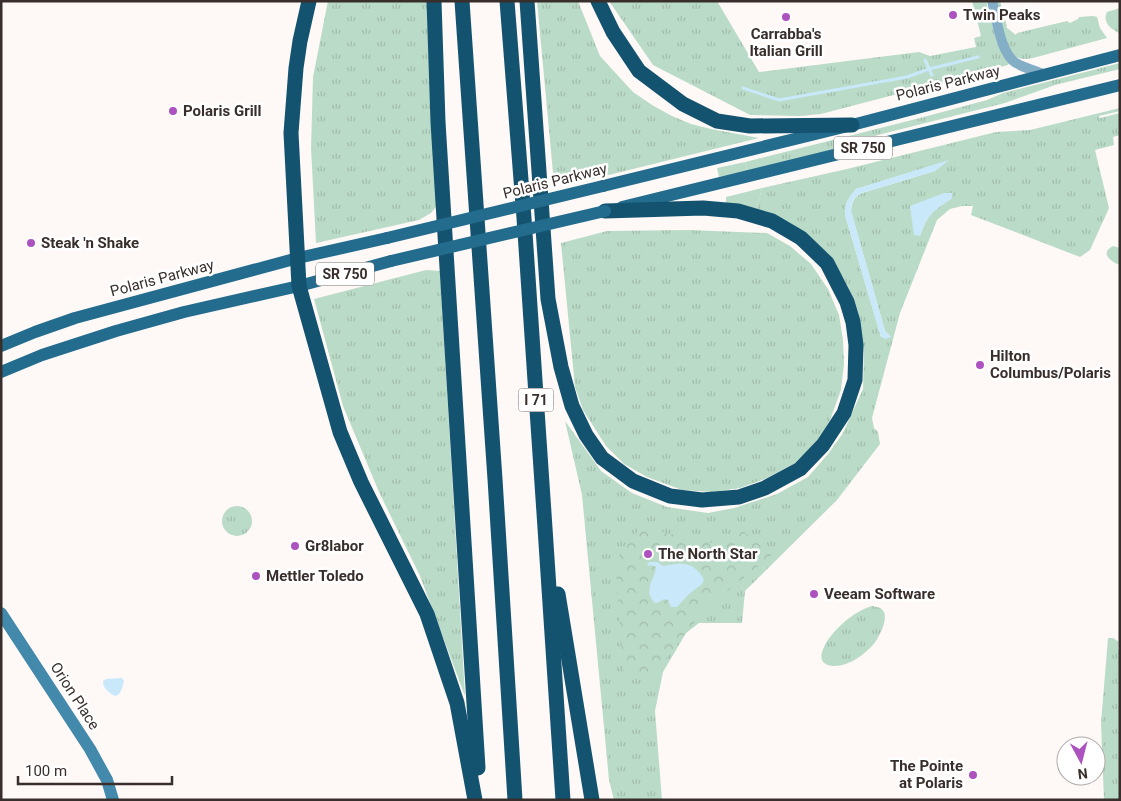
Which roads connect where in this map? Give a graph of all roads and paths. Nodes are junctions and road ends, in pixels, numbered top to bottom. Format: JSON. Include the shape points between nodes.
{"nodes":[{"id":1,"x":309,"y":1,"type":"edge"},
{"id":2,"x":434,"y":1,"type":"edge"},
{"id":3,"x":462,"y":1,"type":"edge"},
{"id":4,"x":507,"y":1,"type":"edge"},
{"id":5,"x":527,"y":1,"type":"edge"},
{"id":6,"x":598,"y":1,"type":"edge"},
{"id":7,"x":992,"y":1,"type":"edge"},
{"id":8,"x":1120,"y":55,"type":"edge"},
{"id":9,"x":1046,"y":75,"type":"junction"},
{"id":10,"x":1120,"y":85,"type":"edge"},
{"id":11,"x":852,"y":125,"type":"junction"},
{"id":12,"x":605,"y":211,"type":"junction"},
{"id":13,"x":298,"y":258,"type":"junction"},
{"id":14,"x":300,"y":286,"type":"junction"},
{"id":15,"x":1,"y":346,"type":"edge"},
{"id":16,"x":1,"y":372,"type":"edge"},
{"id":17,"x":544,"y":513,"type":"junction"},
{"id":18,"x":1,"y":613,"type":"edge"},
{"id":19,"x":113,"y":800,"type":"edge"},
{"id":20,"x":475,"y":800,"type":"edge"},
{"id":21,"x":480,"y":800,"type":"edge"},
{"id":22,"x":515,"y":800,"type":"edge"},
{"id":23,"x":563,"y":800,"type":"edge"},
{"id":24,"x":592,"y":800,"type":"edge"}],
"edges":[{"from":1,"to":13,"type":"highway","via":[[296,68],[291,133]]},
{"from":2,"to":21,"type":"highway","via":[[439,132]]},
{"from":3,"to":22,"type":"highway"},
{"from":4,"to":17,"type":"highway","number":"I 71"},
{"from":5,"to":12,"type":"highway","via":[[548,299],[561,367],[572,406],[586,435],[602,458],[633,481],[670,496],[702,500],[739,498],[800,470],[823,445],[844,413],[855,380],[853,322],[847,302],[827,263],[801,238],[772,221],[738,211],[703,208]]},
{"from":6,"to":11,"type":"highway","via":[[613,32],[639,71],[683,104],[718,121],[750,126]]},
{"from":7,"to":9,"type":"street","via":[[1008,55],[1015,62]]},
{"from":8,"to":9,"type":"main road","name":"Polaris Parkway","number":"SR 750"},
{"from":9,"to":11,"type":"main road","name":"Polaris Parkway","number":"SR 750"},
{"from":10,"to":12,"type":"main road","number":"SR 750"},
{"from":11,"to":13,"type":"main road","name":"Polaris Parkway","number":"SR 750","bridge":true},
{"from":12,"to":14,"type":"main road","number":"SR 750","bridge":true},
{"from":13,"to":14,"type":"highway"},
{"from":13,"to":15,"type":"main road","name":"Polaris Parkway","via":[[75,318]]},
{"from":14,"to":16,"type":"main road","via":[[116,331]]},
{"from":14,"to":20,"type":"highway","via":[[340,432],[361,482],[427,614],[457,703]]},
{"from":17,"to":23,"type":"highway","number":"I 71"},
{"from":17,"to":24,"type":"highway"},
{"from":18,"to":19,"type":"main road","name":"Orion Place","via":[[90,749],[107,780]]}]}
